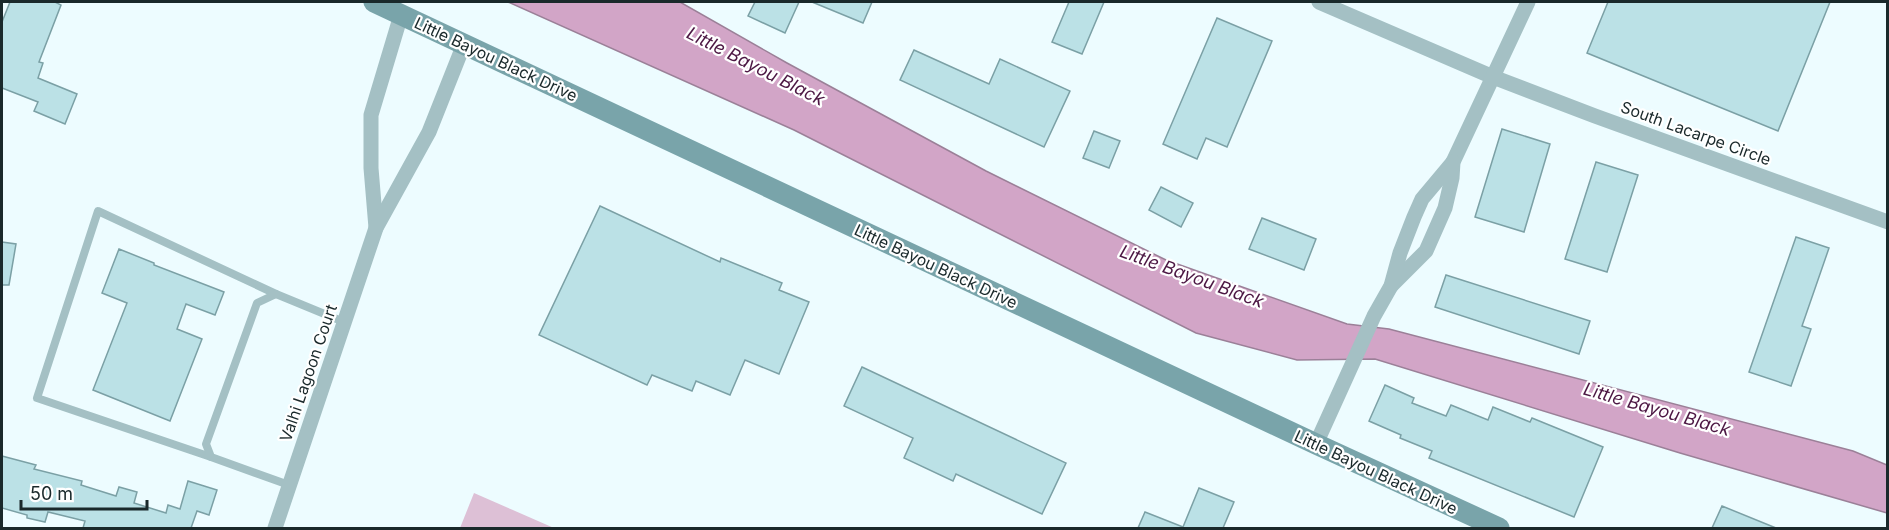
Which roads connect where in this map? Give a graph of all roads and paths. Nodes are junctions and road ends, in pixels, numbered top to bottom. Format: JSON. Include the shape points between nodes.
{"nodes":[{"id":1,"x":374,"y":2,"type":"edge"},
{"id":2,"x":1319,"y":2,"type":"edge"},
{"id":3,"x":1528,"y":2,"type":"edge"},
{"id":4,"x":401,"y":15,"type":"junction"},
{"id":5,"x":464,"y":44,"type":"junction"},
{"id":6,"x":1493,"y":77,"type":"junction"},
{"id":7,"x":1453,"y":162,"type":"junction"},
{"id":8,"x":1887,"y":222,"type":"edge"},
{"id":9,"x":376,"y":228,"type":"junction"},
{"id":10,"x":1391,"y":286,"type":"junction"},
{"id":11,"x":276,"y":294,"type":"junction"},
{"id":12,"x":344,"y":322,"type":"junction"},
{"id":13,"x":1316,"y":444,"type":"junction"},
{"id":14,"x":211,"y":457,"type":"junction"},
{"id":15,"x":289,"y":485,"type":"junction"},
{"id":16,"x":275,"y":528,"type":"edge"},
{"id":17,"x":1499,"y":528,"type":"edge"}],
"edges":[{"from":1,"to":4,"type":"main road","name":"Little Bayou Black Drive"},
{"from":2,"to":6,"type":"street","name":"South Lacarpe Circle"},
{"from":3,"to":6,"type":"street"},
{"from":4,"to":5,"type":"main road","name":"Little Bayou Black Drive"},
{"from":4,"to":9,"type":"street","name":"Valhi Lagoon Court","via":[[371,115]]},
{"from":5,"to":9,"type":"street","name":"Valhi Lagoon Court","via":[[429,132]]},
{"from":5,"to":13,"type":"main road","name":"Little Bayou Black Drive"},
{"from":6,"to":7,"type":"street"},
{"from":6,"to":8,"type":"street","name":"South Lacarpe Circle"},
{"from":7,"to":10,"type":"street","via":[[1422,199]]},
{"from":7,"to":10,"type":"street","via":[[1445,208],[1426,250]]},
{"from":9,"to":12,"type":"street","name":"Valhi Lagoon Court"},
{"from":10,"to":13,"type":"street"},
{"from":11,"to":12,"type":"lane"},
{"from":11,"to":14,"type":"lane","via":[[257,303],[206,444]]},
{"from":11,"to":14,"type":"lane","via":[[98,211],[37,398]]},
{"from":12,"to":15,"type":"street","name":"Valhi Lagoon Court"},
{"from":13,"to":17,"type":"main road","name":"Little Bayou Black Drive"},
{"from":14,"to":15,"type":"lane"},
{"from":15,"to":16,"type":"street","name":"Valhi Lagoon Court"}]}
